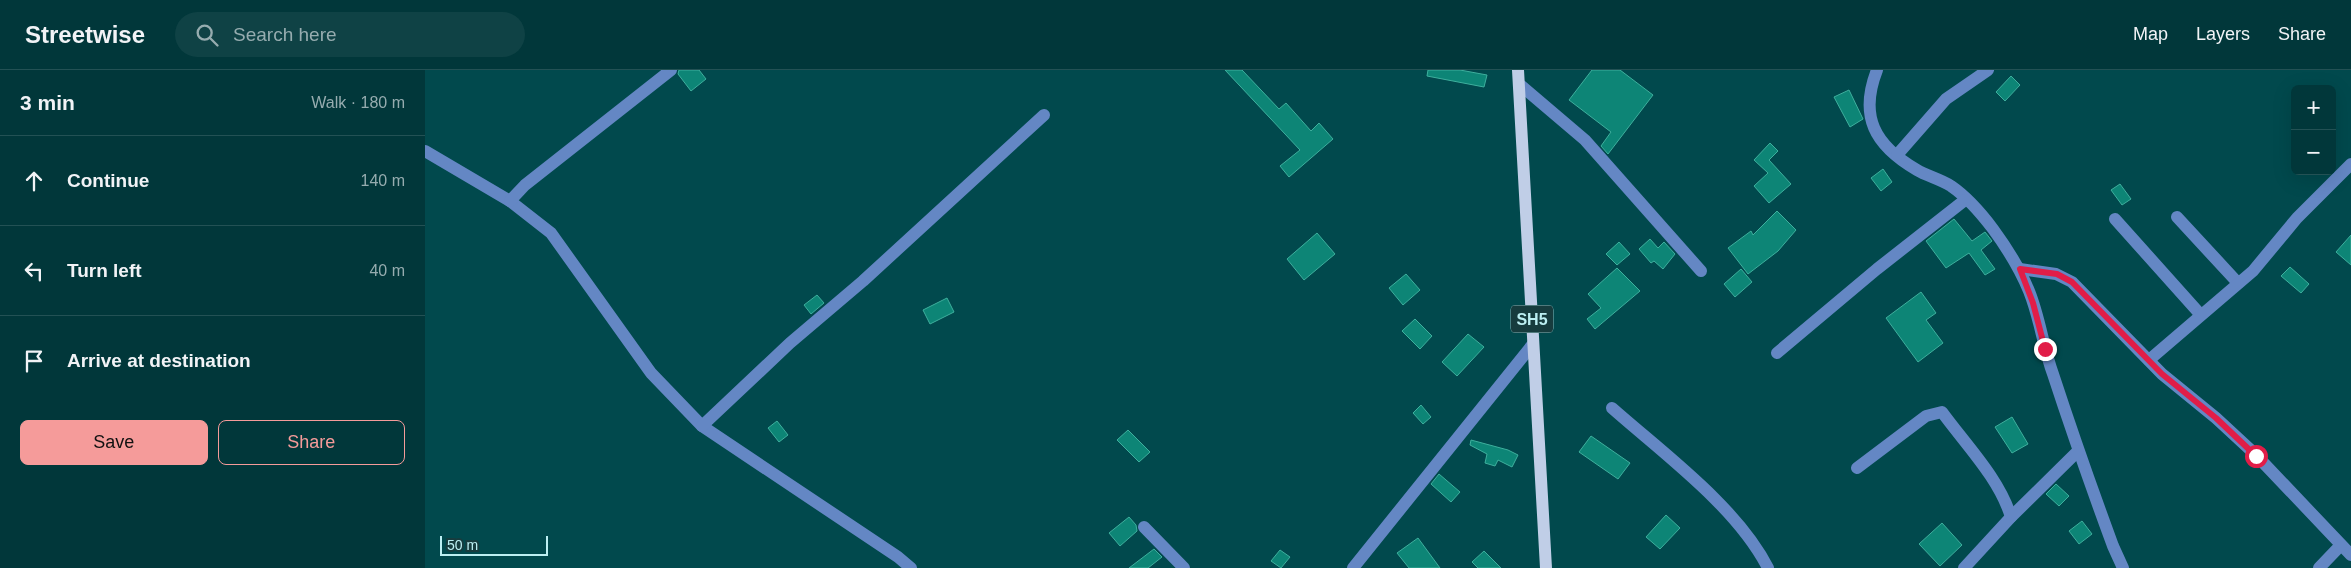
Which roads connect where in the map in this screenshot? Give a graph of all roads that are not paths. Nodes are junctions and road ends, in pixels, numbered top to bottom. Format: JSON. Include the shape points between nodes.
{"nodes":[{"id":1,"x":671,"y":70,"type":"edge"},
{"id":2,"x":1518,"y":70,"type":"edge"},
{"id":3,"x":1877,"y":70,"type":"edge"},
{"id":4,"x":1988,"y":70,"type":"edge"},
{"id":5,"x":1519,"y":84,"type":"junction"},
{"id":6,"x":1044,"y":115,"type":"dead end"},
{"id":7,"x":425,"y":151,"type":"edge"},
{"id":8,"x":1897,"y":155,"type":"junction"},
{"id":9,"x":2351,"y":164,"type":"edge"},
{"id":10,"x":1965,"y":200,"type":"junction"},
{"id":11,"x":510,"y":201,"type":"junction"},
{"id":12,"x":2177,"y":217,"type":"dead end"},
{"id":13,"x":2115,"y":219,"type":"dead end"},
{"id":14,"x":2020,"y":269,"type":"junction"},
{"id":15,"x":1701,"y":271,"type":"dead end"},
{"id":16,"x":2238,"y":283,"type":"junction"},
{"id":17,"x":2200,"y":314,"type":"junction"},
{"id":18,"x":1533,"y":344,"type":"junction"},
{"id":19,"x":1777,"y":353,"type":"dead end"},
{"id":20,"x":2149,"y":360,"type":"junction"},
{"id":21,"x":1612,"y":408,"type":"dead end"},
{"id":22,"x":701,"y":426,"type":"junction"},
{"id":23,"x":2079,"y":451,"type":"junction"},
{"id":24,"x":1857,"y":468,"type":"dead end"},
{"id":25,"x":2011,"y":517,"type":"junction"},
{"id":26,"x":1144,"y":527,"type":"dead end"},
{"id":27,"x":2341,"y":545,"type":"junction"},
{"id":28,"x":2351,"y":554,"type":"edge"},
{"id":29,"x":911,"y":568,"type":"edge"},
{"id":30,"x":1184,"y":568,"type":"edge"},
{"id":31,"x":1353,"y":568,"type":"edge"},
{"id":32,"x":1546,"y":568,"type":"edge"},
{"id":33,"x":1768,"y":568,"type":"edge"},
{"id":34,"x":1964,"y":568,"type":"edge"},
{"id":35,"x":2123,"y":568,"type":"edge"},
{"id":36,"x":2319,"y":568,"type":"edge"}],
"edges":[{"from":1,"to":11,"type":"street","via":[[525,185]]},
{"from":2,"to":5,"type":"main road","number":"SH5"},
{"from":3,"to":8,"type":"street","via":[[1868,100],[1870,119],[1879,139]]},
{"from":4,"to":8,"type":"street","via":[[1946,99]]},
{"from":5,"to":15,"type":"street","via":[[1585,140]]},
{"from":5,"to":18,"type":"main road","number":"SH5"},
{"from":6,"to":22,"type":"street"},
{"from":7,"to":11,"type":"street"},
{"from":8,"to":10,"type":"street","via":[[1916,170],[1949,186]]},
{"from":9,"to":16,"type":"street","via":[[2297,218],[2253,271]]},
{"from":10,"to":14,"type":"street","via":[[1981,214]]},
{"from":10,"to":19,"type":"street"},
{"from":11,"to":22,"type":"street","via":[[551,233],[651,373]]},
{"from":12,"to":16,"type":"street"},
{"from":13,"to":17,"type":"street"},
{"from":14,"to":20,"type":"street","via":[[2057,274],[2072,282]]},
{"from":14,"to":23,"type":"street"},
{"from":16,"to":17,"type":"street"},
{"from":17,"to":20,"type":"street"},
{"from":18,"to":31,"type":"street"},
{"from":18,"to":32,"type":"main road","number":"SH5"},
{"from":20,"to":27,"type":"street","via":[[2256,456]]},
{"from":21,"to":33,"type":"street","via":[[1698,484],[1743,529],[1757,546]]},
{"from":22,"to":29,"type":"street"},
{"from":23,"to":25,"type":"street"},
{"from":23,"to":35,"type":"street"},
{"from":24,"to":25,"type":"street","via":[[1926,416],[1943,412],[1981,463],[2007,504]]},
{"from":25,"to":34,"type":"street"},
{"from":26,"to":30,"type":"street"},
{"from":27,"to":28,"type":"street"},
{"from":27,"to":36,"type":"street"}]}
